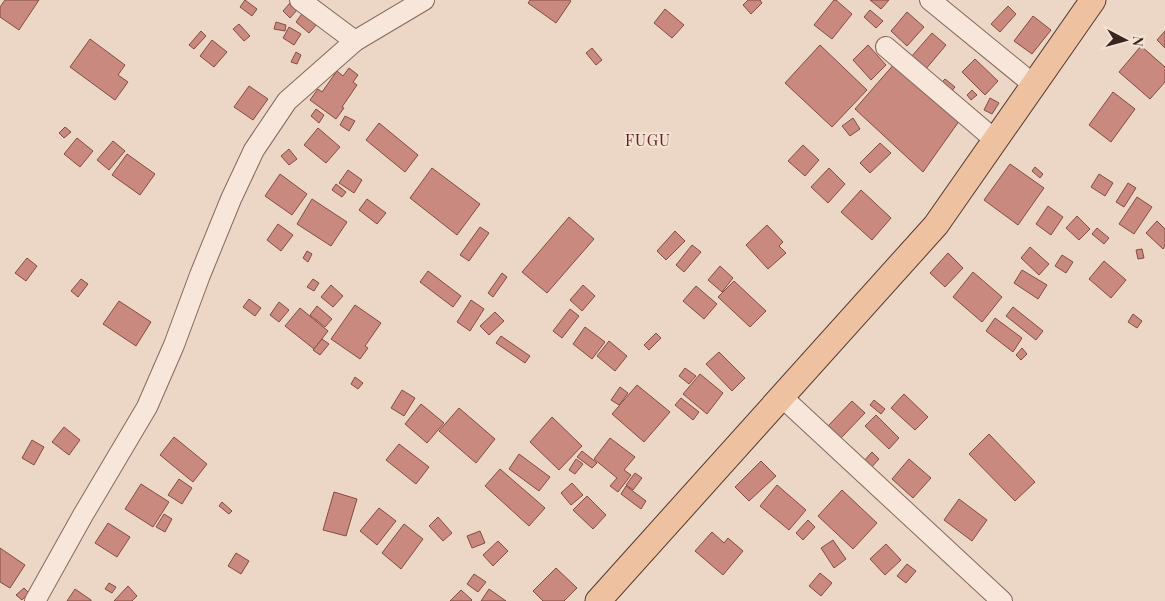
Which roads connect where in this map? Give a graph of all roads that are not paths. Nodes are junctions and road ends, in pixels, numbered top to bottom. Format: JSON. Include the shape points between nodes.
{"nodes":[{"id":1,"x":300,"y":0,"type":"edge"},
{"id":2,"x":424,"y":0,"type":"edge"},
{"id":3,"x":930,"y":0,"type":"edge"},
{"id":4,"x":1093,"y":0,"type":"edge"},
{"id":5,"x":355,"y":41,"type":"junction"},
{"id":6,"x":886,"y":47,"type":"dead end"},
{"id":7,"x":1034,"y":85,"type":"junction"},
{"id":8,"x":995,"y":140,"type":"junction"},
{"id":9,"x":782,"y":397,"type":"junction"},
{"id":10,"x":35,"y":601,"type":"edge"},
{"id":11,"x":598,"y":601,"type":"edge"},
{"id":12,"x":1002,"y":601,"type":"edge"}],
"edges":[{"from":1,"to":5,"type":"street"},
{"from":2,"to":5,"type":"street"},
{"from":3,"to":7,"type":"street"},
{"from":4,"to":7,"type":"main road"},
{"from":5,"to":10,"type":"street","via":[[287,101],[254,150],[147,407]]},
{"from":6,"to":8,"type":"street"},
{"from":7,"to":8,"type":"main road"},
{"from":8,"to":9,"type":"main road","via":[[936,225]]},
{"from":9,"to":11,"type":"main road"},
{"from":9,"to":12,"type":"street"}]}
